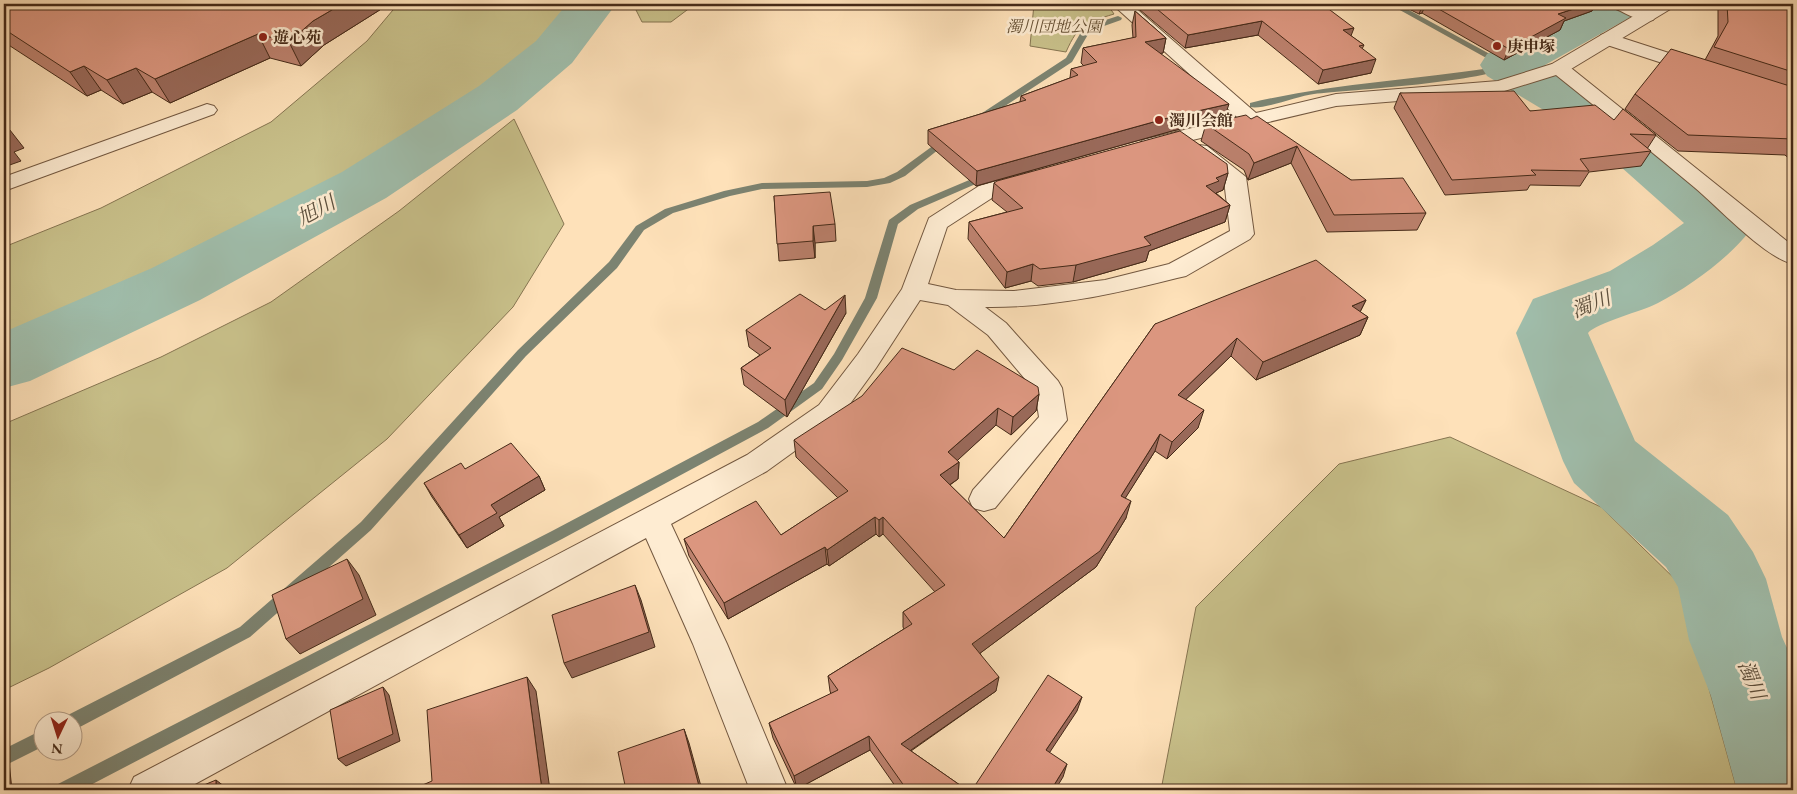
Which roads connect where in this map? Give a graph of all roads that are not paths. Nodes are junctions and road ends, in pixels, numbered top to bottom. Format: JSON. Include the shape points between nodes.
{"nodes":[{"id":1,"x":1121,"y":4,"type":"edge"},
{"id":2,"x":1666,"y":4,"type":"edge"},
{"id":3,"x":1624,"y":6,"type":"edge"},
{"id":4,"x":1647,"y":16,"type":"junction"},
{"id":5,"x":1608,"y":39,"type":"junction"},
{"id":6,"x":1540,"y":75,"type":"junction"},
{"id":7,"x":1720,"y":76,"type":"edge"},
{"id":8,"x":207,"y":110,"type":"dead end"},
{"id":9,"x":1250,"y":119,"type":"junction"},
{"id":10,"x":1179,"y":137,"type":"junction"},
{"id":11,"x":1125,"y":152,"type":"edge"},
{"id":12,"x":1051,"y":172,"type":"edge"},
{"id":13,"x":4,"y":184,"type":"edge"},
{"id":14,"x":1793,"y":256,"type":"edge"},
{"id":15,"x":914,"y":290,"type":"junction"},
{"id":16,"x":956,"y":298,"type":"junction"},
{"id":17,"x":984,"y":499,"type":"dead end"},
{"id":18,"x":653,"y":519,"type":"junction"},
{"id":19,"x":147,"y":790,"type":"edge"},
{"id":20,"x":768,"y":790,"type":"edge"}],
"edges":[{"from":1,"to":9,"type":"street"},
{"from":2,"to":4,"type":"street"},
{"from":3,"to":4,"type":"street"},
{"from":4,"to":5,"type":"street"},
{"from":5,"to":6,"type":"street"},
{"from":5,"to":7,"type":"street"},
{"from":6,"to":9,"type":"street","via":[[1498,86],[1336,100]]},
{"from":6,"to":14,"type":"street","via":[[1700,181]]},
{"from":8,"to":13,"type":"street"},
{"from":9,"to":10,"type":"street"},
{"from":10,"to":11,"type":"street"},
{"from":10,"to":16,"type":"street","via":[[1235,177],[1242,234],[1176,270],[1105,288],[1014,300]]},
{"from":12,"to":15,"type":"street","via":[[987,191],[938,223]]},
{"from":15,"to":16,"type":"street"},
{"from":15,"to":18,"type":"street","via":[[829,412],[757,464]]},
{"from":16,"to":17,"type":"street","via":[[997,329],[1048,388],[1053,420]]},
{"from":18,"to":19,"type":"street"},
{"from":18,"to":20,"type":"street","via":[[710,644]]}]}
